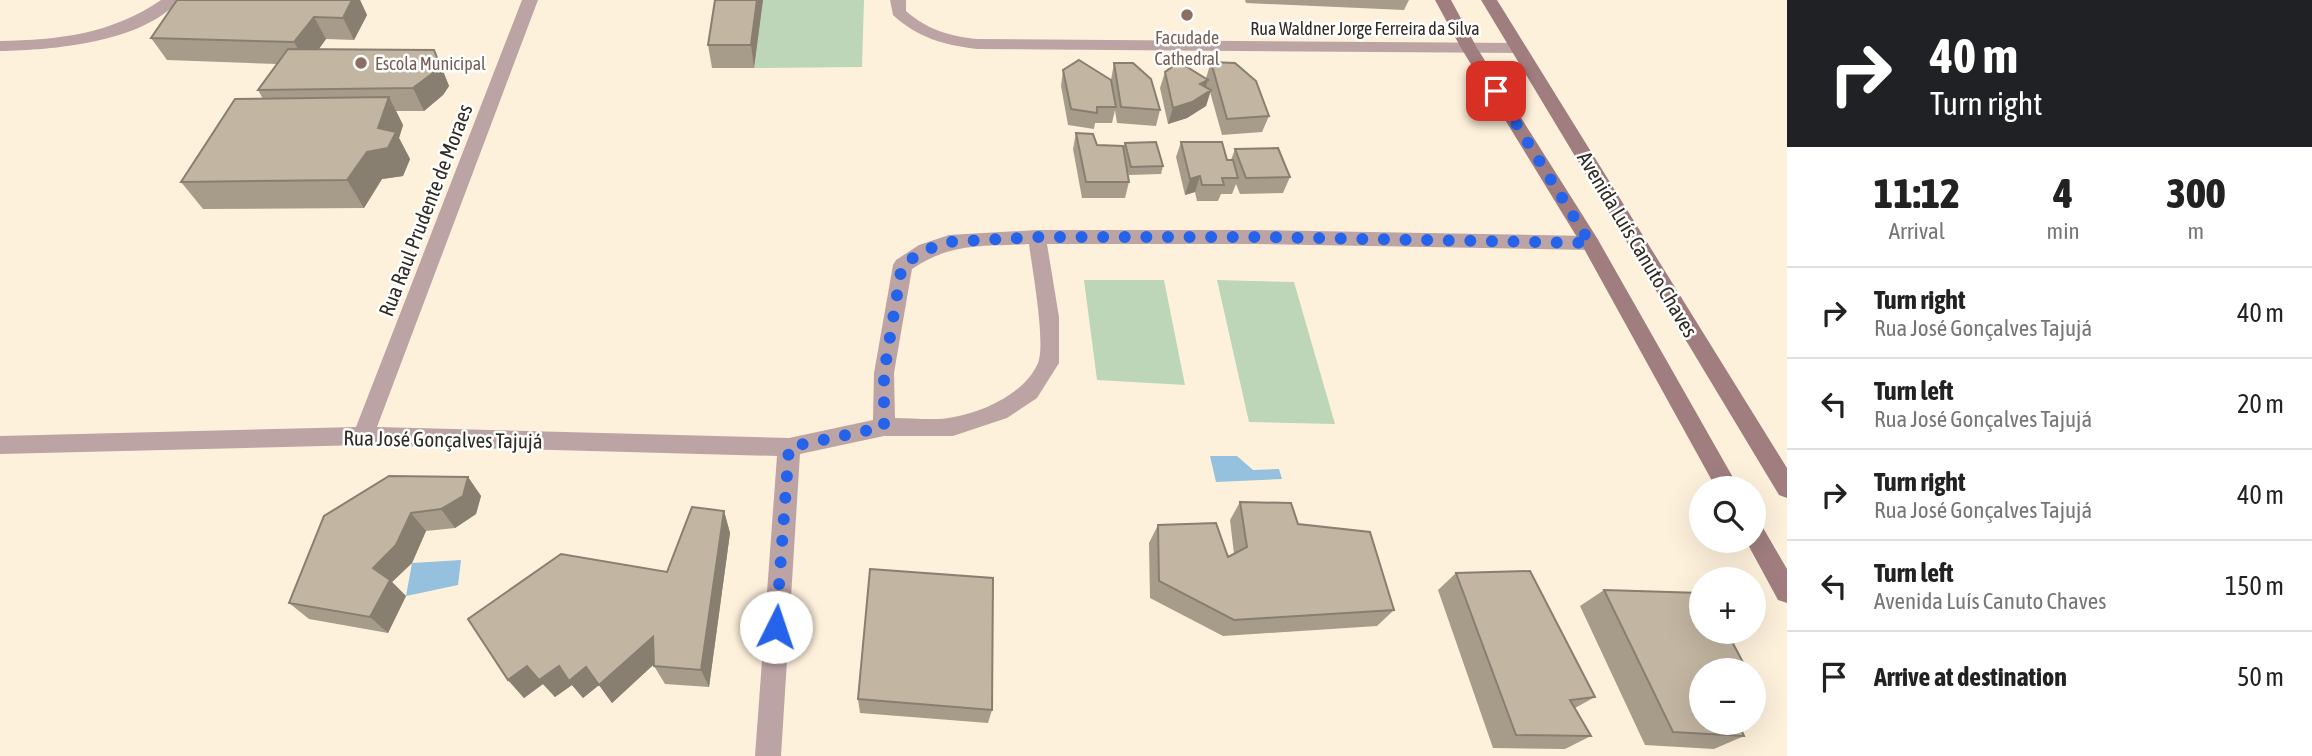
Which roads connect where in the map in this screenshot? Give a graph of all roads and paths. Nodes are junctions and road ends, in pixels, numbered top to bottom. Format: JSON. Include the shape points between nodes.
{"nodes":[{"id":1,"x":171,"y":0,"type":"edge"},
{"id":2,"x":530,"y":0,"type":"edge"},
{"id":3,"x":898,"y":0,"type":"edge"},
{"id":4,"x":1443,"y":0,"type":"edge"},
{"id":5,"x":1489,"y":0,"type":"edge"},
{"id":6,"x":0,"y":46,"type":"edge"},
{"id":7,"x":1469,"y":48,"type":"junction"},
{"id":8,"x":1518,"y":48,"type":"junction"},
{"id":9,"x":1037,"y":237,"type":"junction"},
{"id":10,"x":1590,"y":243,"type":"junction"},
{"id":11,"x":884,"y":427,"type":"junction"},
{"id":12,"x":363,"y":436,"type":"junction"},
{"id":13,"x":0,"y":444,"type":"edge"},
{"id":14,"x":789,"y":447,"type":"junction"},
{"id":15,"x":1721,"y":476,"type":"edge"},
{"id":16,"x":1787,"y":488,"type":"edge"},
{"id":17,"x":1765,"y":553,"type":"edge"},
{"id":18,"x":1787,"y":592,"type":"edge"},
{"id":19,"x":768,"y":756,"type":"edge"}],
"edges":[{"from":1,"to":6,"type":"street","via":[[134,24],[73,42]]},
{"from":2,"to":12,"type":"street","name":"Rua Raul Prudente de Moraes"},
{"from":3,"to":7,"type":"street","name":"Rua Waldner Jorge Ferreira da Silva","via":[[898,12],[915,29],[938,39],[977,44]]},
{"from":4,"to":7,"type":"street","name":"Avenida Luís Canuto Chaves"},
{"from":5,"to":8,"type":"street","name":"Avenida Luís Canuto Chaves"},
{"from":7,"to":8,"type":"street","name":"Rua Waldner Jorge Ferreira da Silva"},
{"from":7,"to":10,"type":"street","name":"Avenida Luís Canuto Chaves"},
{"from":8,"to":16,"type":"street","name":"Avenida Luís Canuto Chaves"},
{"from":9,"to":10,"type":"street"},
{"from":9,"to":11,"type":"street","via":[[949,242],[902,265],[884,373]]},
{"from":9,"to":11,"type":"street","name":"Rua José Gonçalves Tajujá","via":[[1049,317],[1049,363],[1029,392],[999,412],[953,428]]},
{"from":10,"to":15,"type":"street","name":"Avenida Luís Canuto Chaves"},
{"from":11,"to":14,"type":"street","name":"Rua José Gonçalves Tajujá"},
{"from":12,"to":13,"type":"street","name":"Rua José Gonçalves Tajujá"},
{"from":12,"to":14,"type":"street","name":"Rua José Gonçalves Tajujá"},
{"from":14,"to":19,"type":"street"},
{"from":17,"to":18,"type":"street"}]}
